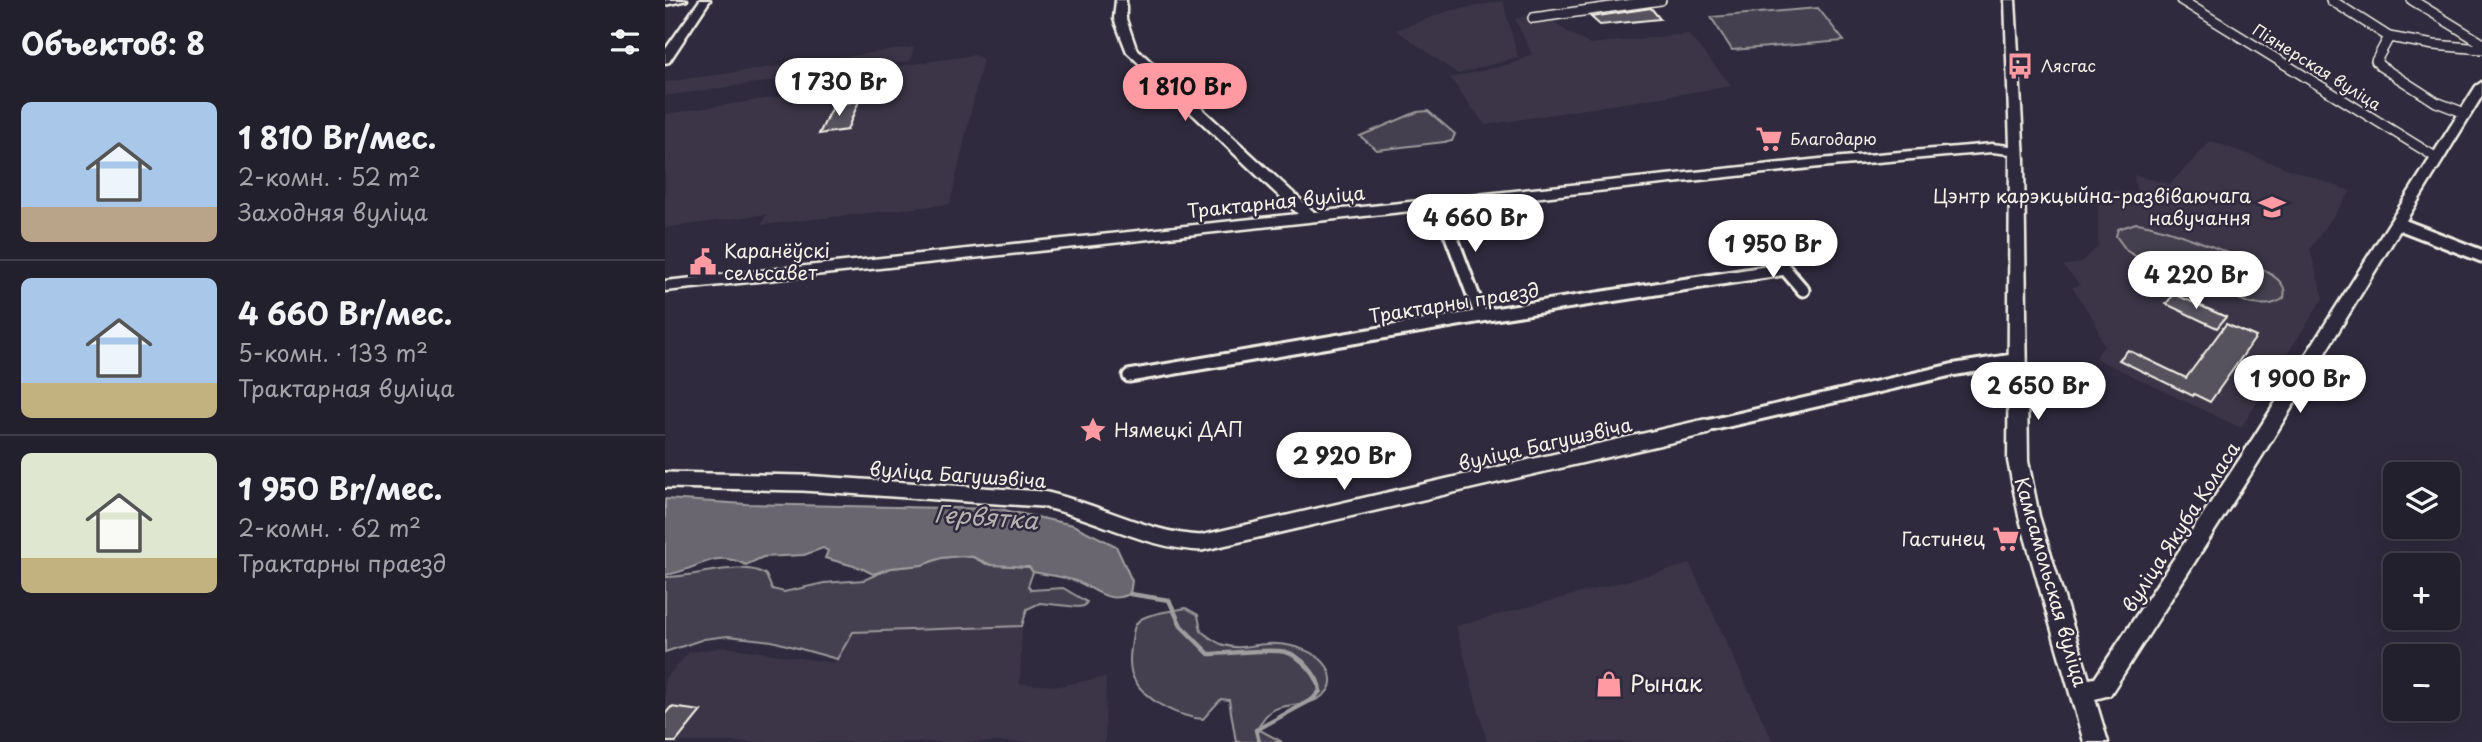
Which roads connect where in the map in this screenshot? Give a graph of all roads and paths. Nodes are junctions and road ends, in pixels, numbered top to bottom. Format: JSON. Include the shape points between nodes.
{"nodes":[{"id":1,"x":682,"y":0,"type":"edge"},
{"id":2,"x":705,"y":0,"type":"edge"},
{"id":3,"x":1121,"y":0,"type":"edge"},
{"id":4,"x":1661,"y":0,"type":"edge"},
{"id":5,"x":2010,"y":0,"type":"edge"},
{"id":6,"x":2181,"y":0,"type":"edge"},
{"id":7,"x":2331,"y":0,"type":"edge"},
{"id":8,"x":2412,"y":0,"type":"edge"},
{"id":9,"x":665,"y":2,"type":"edge"},
{"id":10,"x":1600,"y":4,"type":"edge"},
{"id":11,"x":1533,"y":18,"type":"dead end"},
{"id":12,"x":2389,"y":37,"type":"junction"},
{"id":13,"x":2482,"y":43,"type":"edge"},
{"id":14,"x":2482,"y":49,"type":"edge"},
{"id":15,"x":665,"y":59,"type":"edge"},
{"id":16,"x":2482,"y":86,"type":"edge"},
{"id":17,"x":2465,"y":113,"type":"junction"},
{"id":18,"x":2016,"y":151,"type":"junction"},
{"id":19,"x":2437,"y":158,"type":"junction"},
{"id":20,"x":1439,"y":204,"type":"junction"},
{"id":21,"x":1310,"y":217,"type":"junction"},
{"id":22,"x":2397,"y":223,"type":"junction"},
{"id":23,"x":1775,"y":250,"type":"dead end"},
{"id":24,"x":2482,"y":257,"type":"edge"},
{"id":25,"x":1785,"y":270,"type":"junction"},
{"id":26,"x":665,"y":286,"type":"edge"},
{"id":27,"x":1803,"y":290,"type":"dead end"},
{"id":28,"x":1481,"y":316,"type":"junction"},
{"id":29,"x":2019,"y":359,"type":"junction"},
{"id":30,"x":1129,"y":376,"type":"dead end"},
{"id":31,"x":665,"y":480,"type":"edge"},
{"id":32,"x":2081,"y":691,"type":"junction"},
{"id":33,"x":2096,"y":742,"type":"edge"}],
"edges":[{"from":1,"to":9,"type":"street"},
{"from":2,"to":15,"type":"street"},
{"from":3,"to":21,"type":"street","via":[[1120,19],[1131,50]]},
{"from":4,"to":10,"type":"street"},
{"from":5,"to":18,"type":"street","name":"Камсамольская вуліца"},
{"from":6,"to":19,"type":"street","name":"Піянерская вуліца"},
{"from":7,"to":12,"type":"street"},
{"from":8,"to":13,"type":"street"},
{"from":10,"to":11,"type":"street"},
{"from":12,"to":14,"type":"street"},
{"from":12,"to":17,"type":"street","via":[[2376,61],[2380,66],[2437,102]]},
{"from":16,"to":17,"type":"street","name":"вуліца Якуба Коласа"},
{"from":17,"to":19,"type":"street","name":"вуліца Якуба Коласа"},
{"from":18,"to":20,"type":"street","name":"Трактарная вуліца","via":[[1992,148],[1860,160]]},
{"from":18,"to":29,"type":"street","name":"Камсамольская вуліца"},
{"from":19,"to":22,"type":"street","name":"вуліца Якуба Коласа"},
{"from":20,"to":21,"type":"street","name":"Трактарная вуліца"},
{"from":20,"to":28,"type":"street"},
{"from":21,"to":26,"type":"street","name":"Трактарная вуліца"},
{"from":22,"to":24,"type":"street"},
{"from":22,"to":32,"type":"street","name":"вуліца Якуба Коласа","via":[[2102,687]]},
{"from":23,"to":25,"type":"street"},
{"from":25,"to":27,"type":"street"},
{"from":25,"to":28,"type":"street","name":"Трактарны праезд"},
{"from":28,"to":30,"type":"street","name":"Трактарны праезд"},
{"from":29,"to":31,"type":"street","name":"вуліца Багушэвіча","via":[[1951,370],[1201,543],[1177,542],[1042,499],[803,483]]},
{"from":29,"to":32,"type":"street","name":"Камсамольская вуліца","via":[[2021,486]]},
{"from":32,"to":33,"type":"street","name":"Камсамольская вуліца"}]}
